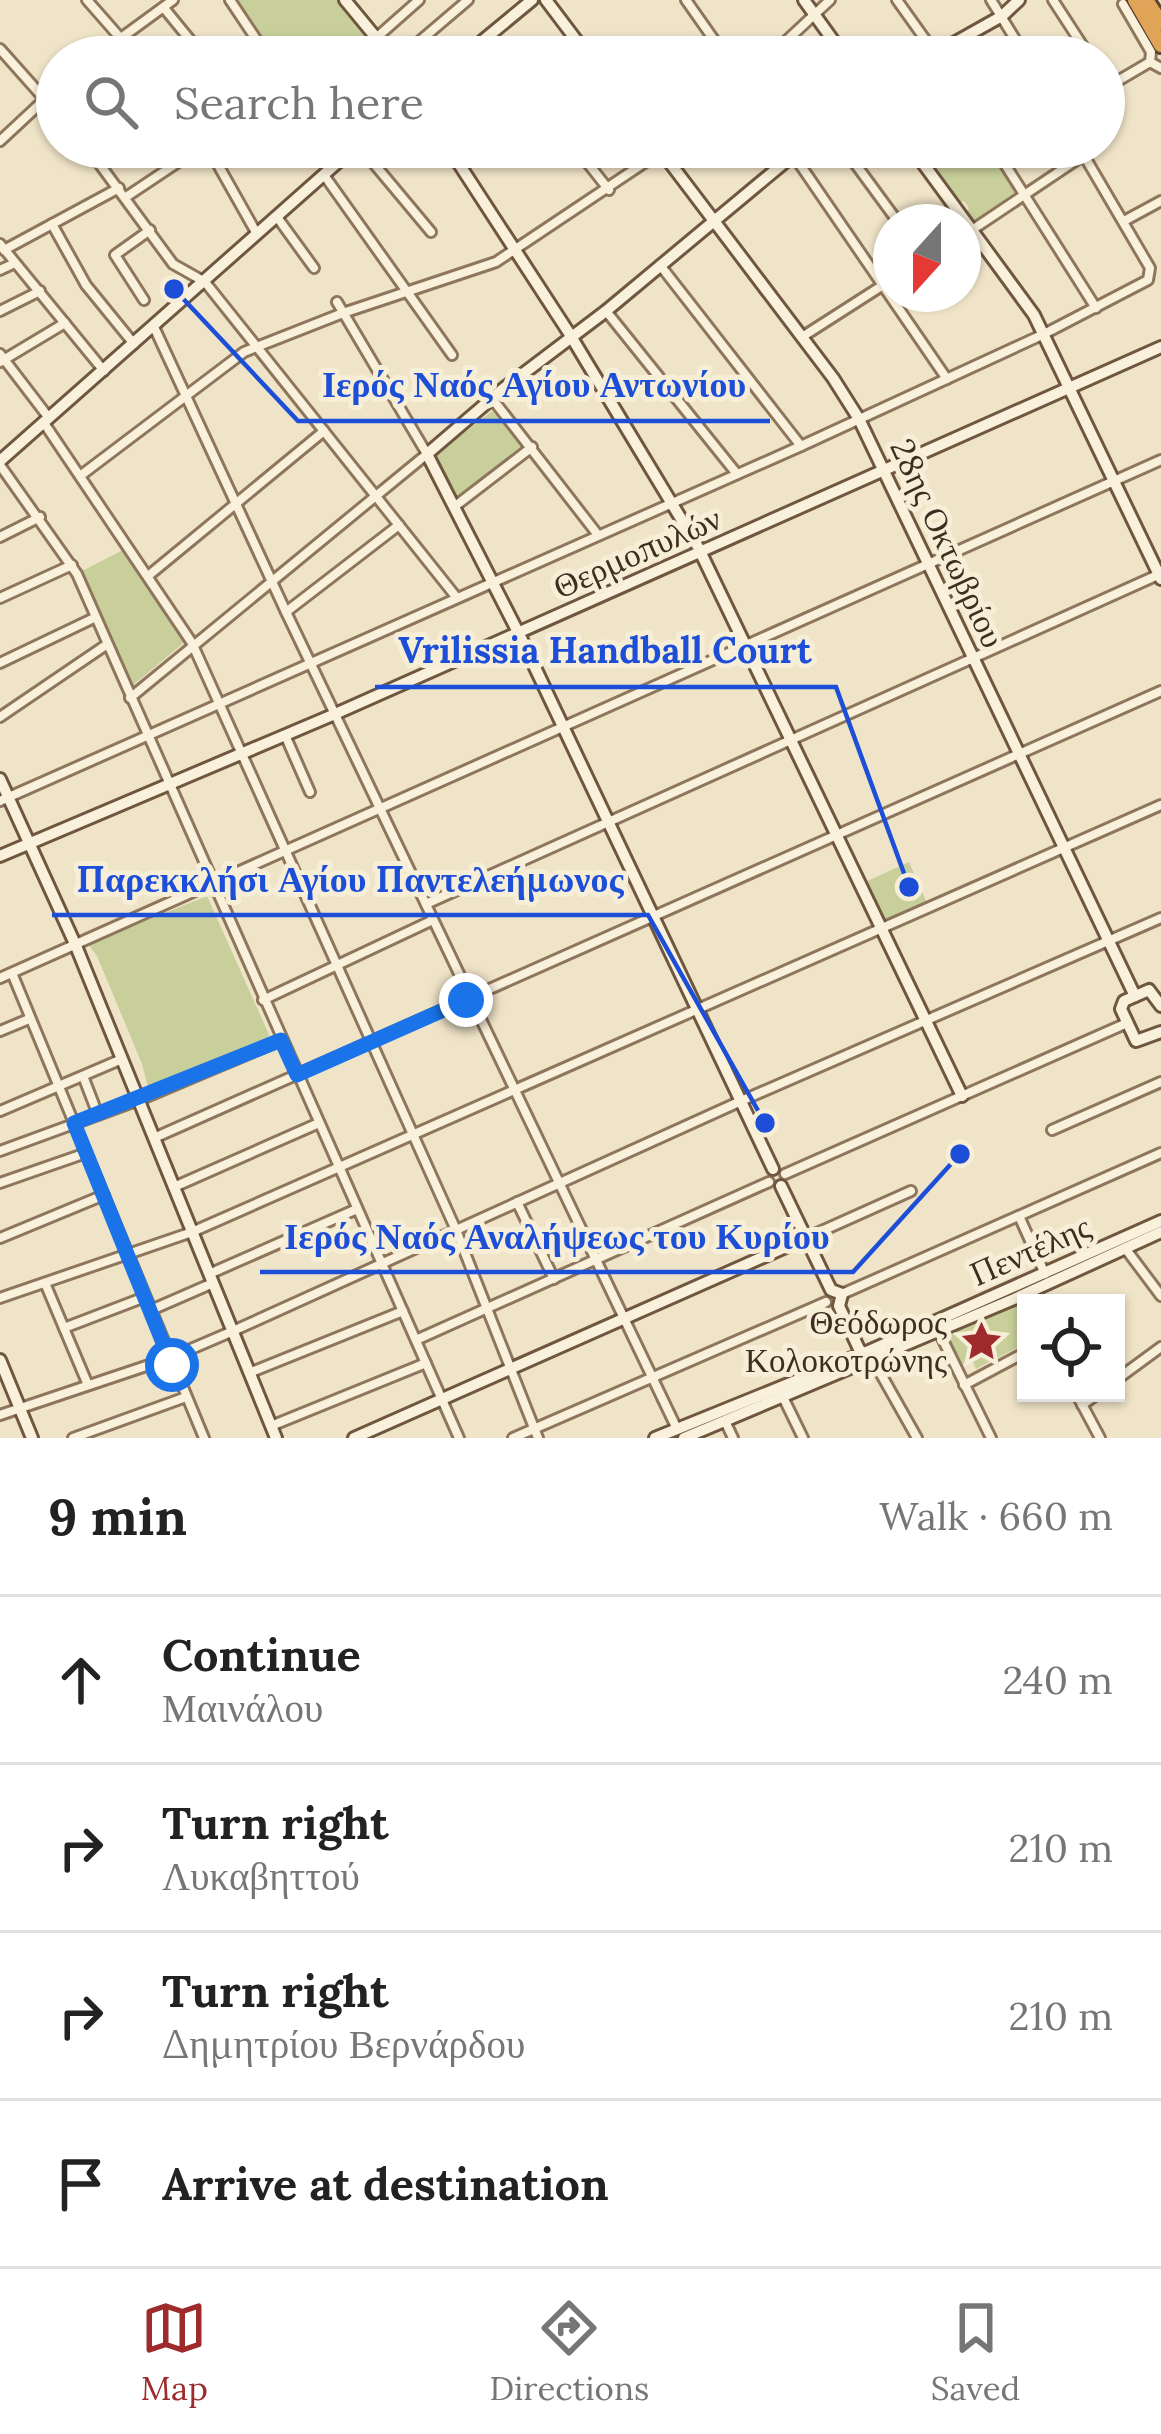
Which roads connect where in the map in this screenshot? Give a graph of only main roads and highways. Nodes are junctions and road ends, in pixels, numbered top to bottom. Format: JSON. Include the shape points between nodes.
{"nodes":[{"id":1,"x":1136,"y":4,"type":"edge"},
{"id":2,"x":1161,"y":22,"type":"edge"},
{"id":3,"x":1161,"y":45,"type":"edge"}],
"edges":[{"from":1,"to":2,"type":"highway"},
{"from":1,"to":3,"type":"highway"}]}
